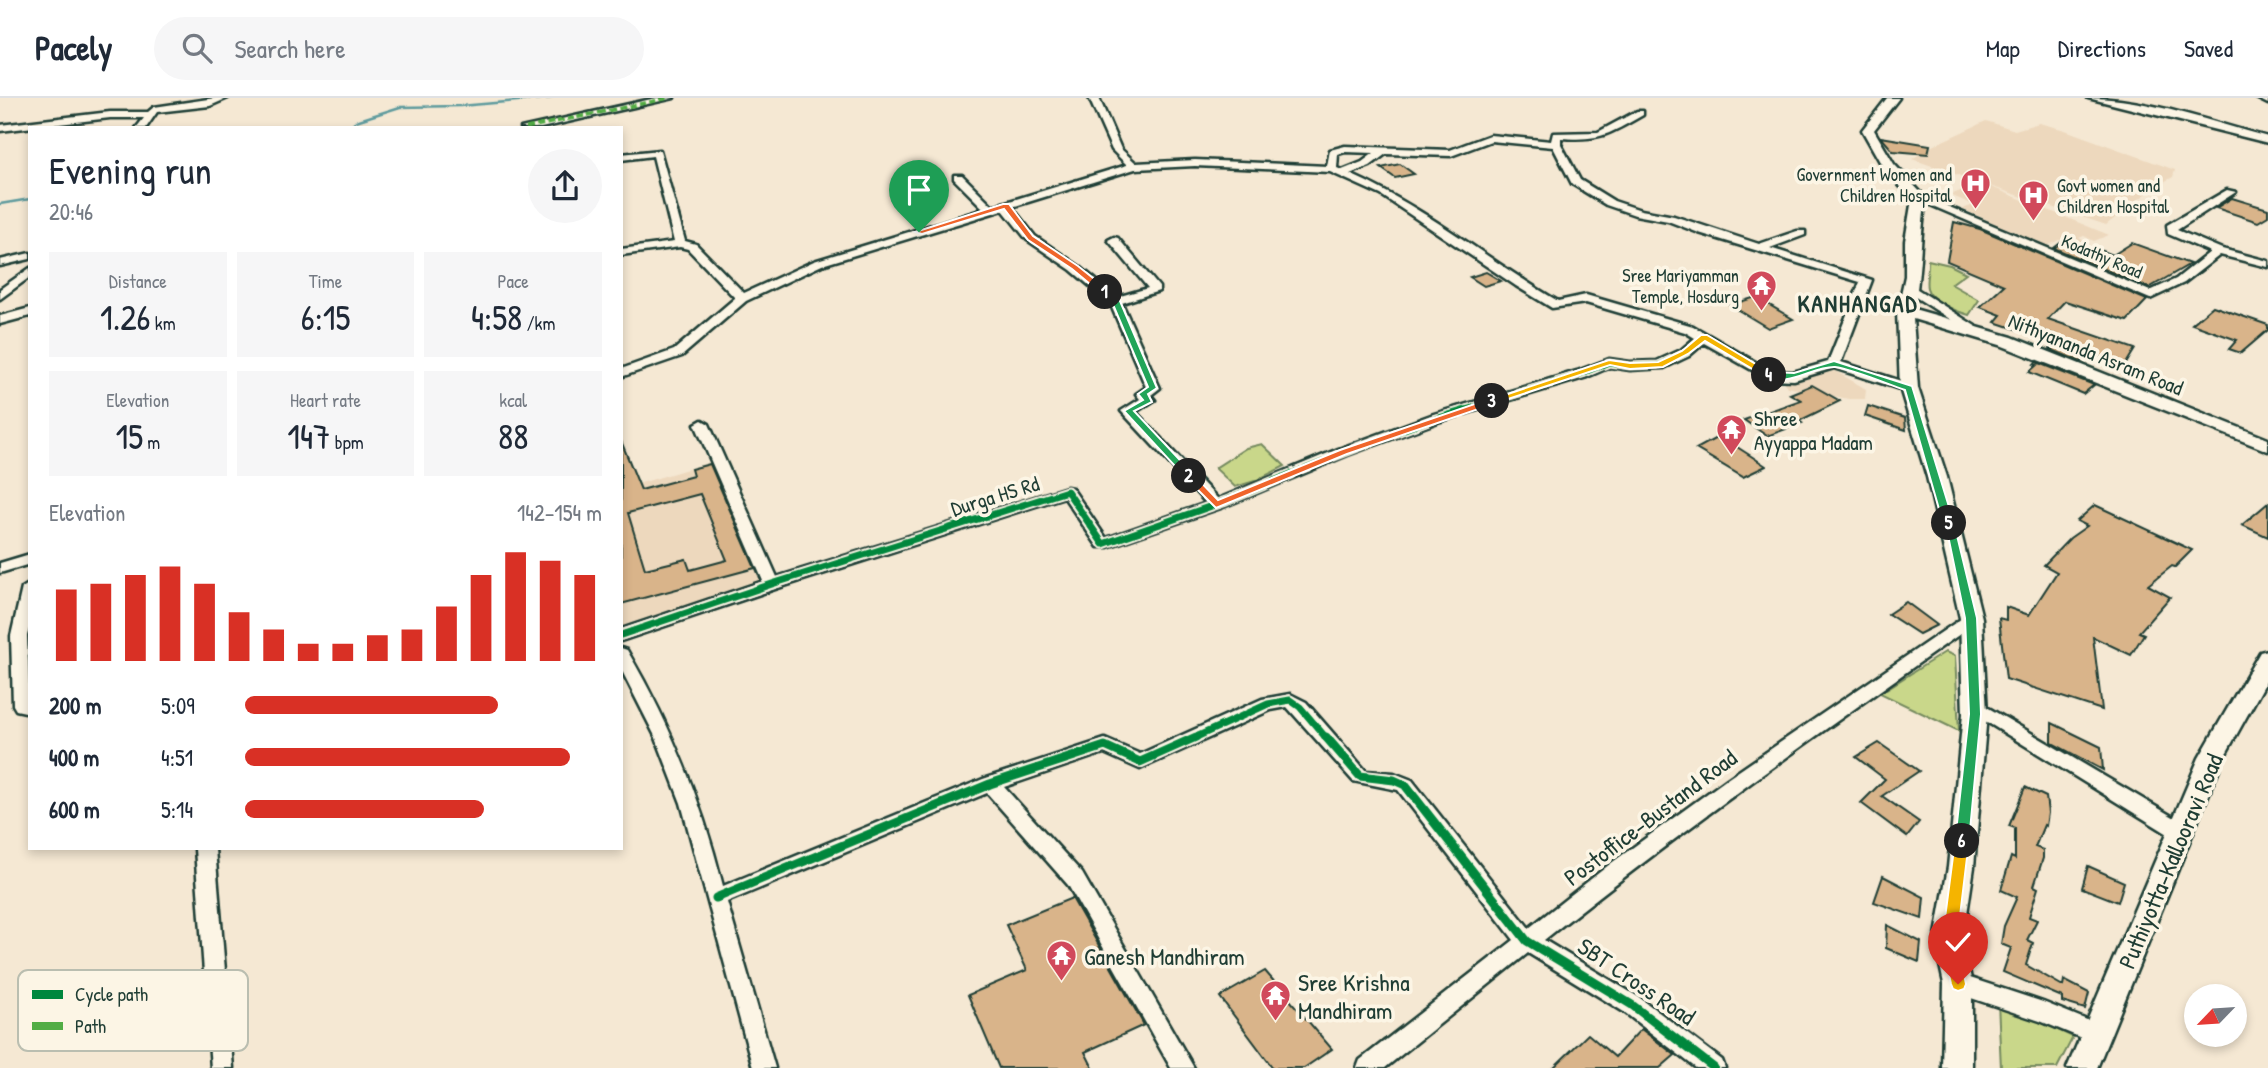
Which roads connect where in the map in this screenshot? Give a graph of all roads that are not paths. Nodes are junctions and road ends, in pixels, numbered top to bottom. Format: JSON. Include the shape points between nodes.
{"nodes":[{"id":1,"x":223,"y":98,"type":"edge"},
{"id":2,"x":1893,"y":98,"type":"edge"},
{"id":3,"x":2093,"y":98,"type":"edge"},
{"id":4,"x":2261,"y":98,"type":"edge"},
{"id":5,"x":662,"y":99,"type":"edge"},
{"id":6,"x":1098,"y":99,"type":"edge"},
{"id":7,"x":2268,"y":101,"type":"edge"},
{"id":8,"x":1640,"y":113,"type":"dead end"},
{"id":9,"x":152,"y":115,"type":"junction"},
{"id":10,"x":143,"y":126,"type":"edge"},
{"id":11,"x":535,"y":126,"type":"edge"},
{"id":12,"x":0,"y":128,"type":"edge"},
{"id":13,"x":2268,"y":140,"type":"edge"},
{"id":14,"x":1556,"y":144,"type":"junction"},
{"id":15,"x":1384,"y":151,"type":"junction"},
{"id":16,"x":623,"y":157,"type":"edge"},
{"id":17,"x":1134,"y":166,"type":"junction"},
{"id":18,"x":1337,"y":171,"type":"junction"},
{"id":19,"x":958,"y":177,"type":"dead end"},
{"id":20,"x":2231,"y":192,"type":"dead end"},
{"id":21,"x":1919,"y":198,"type":"junction"},
{"id":22,"x":1006,"y":206,"type":"junction"},
{"id":23,"x":991,"y":210,"type":"junction"},
{"id":24,"x":1801,"y":233,"type":"dead end"},
{"id":25,"x":1114,"y":240,"type":"dead end"},
{"id":26,"x":680,"y":244,"type":"junction"},
{"id":27,"x":1759,"y":248,"type":"junction"},
{"id":28,"x":2218,"y":251,"type":"junction"},
{"id":29,"x":623,"y":252,"type":"edge"},
{"id":30,"x":28,"y":256,"type":"edge"},
{"id":31,"x":0,"y":262,"type":"edge"},
{"id":32,"x":2268,"y":264,"type":"edge"},
{"id":33,"x":28,"y":273,"type":"edge"},
{"id":34,"x":1910,"y":289,"type":"junction"},
{"id":35,"x":0,"y":295,"type":"edge"},
{"id":36,"x":742,"y":298,"type":"junction"},
{"id":37,"x":1115,"y":301,"type":"junction"},
{"id":38,"x":1905,"y":312,"type":"junction"},
{"id":39,"x":28,"y":313,"type":"edge"},
{"id":40,"x":0,"y":320,"type":"edge"},
{"id":41,"x":1984,"y":335,"type":"junction"},
{"id":42,"x":1704,"y":337,"type":"junction"},
{"id":43,"x":1834,"y":364,"type":"junction"},
{"id":44,"x":623,"y":372,"type":"edge"},
{"id":45,"x":1909,"y":388,"type":"junction"},
{"id":46,"x":702,"y":424,"type":"dead end"},
{"id":47,"x":2268,"y":445,"type":"edge"},
{"id":48,"x":1216,"y":505,"type":"junction"},
{"id":49,"x":28,"y":560,"type":"edge"},
{"id":50,"x":0,"y":568,"type":"edge"},
{"id":51,"x":772,"y":584,"type":"junction"},
{"id":52,"x":28,"y":597,"type":"edge"},
{"id":53,"x":1971,"y":618,"type":"junction"},
{"id":54,"x":623,"y":634,"type":"edge"},
{"id":55,"x":623,"y":657,"type":"edge"},
{"id":56,"x":2268,"y":658,"type":"edge"},
{"id":57,"x":28,"y":706,"type":"edge"},
{"id":58,"x":1975,"y":706,"type":"junction"},
{"id":59,"x":990,"y":784,"type":"junction"},
{"id":60,"x":2180,"y":831,"type":"junction"},
{"id":61,"x":205,"y":850,"type":"edge"},
{"id":62,"x":716,"y":898,"type":"junction"},
{"id":63,"x":1527,"y":942,"type":"junction"},
{"id":64,"x":214,"y":970,"type":"edge"},
{"id":65,"x":1958,"y":984,"type":"junction"},
{"id":66,"x":2096,"y":1034,"type":"junction"},
{"id":67,"x":764,"y":1068,"type":"edge"},
{"id":68,"x":1183,"y":1068,"type":"edge"},
{"id":69,"x":1368,"y":1068,"type":"edge"},
{"id":70,"x":1714,"y":1068,"type":"edge"},
{"id":71,"x":1957,"y":1068,"type":"edge"},
{"id":72,"x":2082,"y":1068,"type":"edge"}],
"edges":[{"from":1,"to":9,"type":"street","via":[[154,110]]},
{"from":2,"to":21,"type":"main road","via":[[1868,130],[1874,147]]},
{"from":3,"to":13,"type":"street"},
{"from":4,"to":7,"type":"street"},
{"from":5,"to":11,"type":"street"},
{"from":6,"to":17,"type":"street","via":[[1117,150]]},
{"from":8,"to":14,"type":"street","via":[[1600,135],[1556,135]]},
{"from":9,"to":10,"type":"street"},
{"from":9,"to":12,"type":"street","via":[[110,115]]},
{"from":14,"to":15,"type":"street","via":[[1490,138],[1451,153]]},
{"from":14,"to":27,"type":"street","via":[[1576,182],[1610,203]]},
{"from":15,"to":18,"type":"street","via":[[1366,164]]},
{"from":15,"to":18,"type":"street","via":[[1333,152]]},
{"from":16,"to":26,"type":"street","via":[[657,152]]},
{"from":17,"to":18,"type":"street","via":[[1195,163]]},
{"from":17,"to":22,"type":"street"},
{"from":18,"to":42,"type":"street","via":[[1385,193],[1556,305],[1586,299]]},
{"from":19,"to":23,"type":"street"},
{"from":20,"to":28,"type":"street","via":[[2171,227],[2172,232]]},
{"from":21,"to":28,"type":"street","name":"Kodathy Road","via":[[2150,295],[2180,281]]},
{"from":21,"to":34,"type":"main road"},
{"from":22,"to":23,"type":"street"},
{"from":22,"to":37,"type":"street","via":[[1031,238]]},
{"from":23,"to":36,"type":"street","via":[[818,263]]},
{"from":24,"to":27,"type":"street"},
{"from":25,"to":37,"type":"street","via":[[1155,289]]},
{"from":26,"to":29,"type":"street"},
{"from":26,"to":36,"type":"street","via":[[692,246]]},
{"from":27,"to":43,"type":"street","via":[[1866,280],[1833,355]]},
{"from":28,"to":32,"type":"street"},
{"from":30,"to":31,"type":"street"},
{"from":33,"to":35,"type":"street"},
{"from":34,"to":38,"type":"main road"},
{"from":34,"to":41,"type":"street"},
{"from":36,"to":44,"type":"street","via":[[684,349]]},
{"from":37,"to":48,"type":"street","via":[[1153,388],[1143,394],[1148,400],[1128,411]]},
{"from":38,"to":41,"type":"main road","name":"Nithyananda Asram Road"},
{"from":38,"to":45,"type":"main road"},
{"from":39,"to":40,"type":"street"},
{"from":41,"to":47,"type":"main road","name":"Nithyananda Asram Road"},
{"from":42,"to":43,"type":"street","via":[[1768,375],[1794,376]]},
{"from":42,"to":48,"type":"street","name":"Durga HS Rd","via":[[1659,365],[1609,363],[1436,418]]},
{"from":43,"to":45,"type":"street"},
{"from":45,"to":53,"type":"main road","via":[[1937,477]]},
{"from":46,"to":51,"type":"street"},
{"from":48,"to":51,"type":"street","name":"Durga HS Rd","via":[[1103,544],[1068,491]]},
{"from":49,"to":50,"type":"street"},
{"from":51,"to":54,"type":"street","name":"Durga HS Rd"},
{"from":52,"to":57,"type":"street","via":[[19,636],[22,705]]},
{"from":53,"to":58,"type":"main road"},
{"from":53,"to":63,"type":"street","name":"Postoffice-Bustand Road","via":[[1734,784]]},
{"from":55,"to":62,"type":"street","via":[[670,749],[697,824]]},
{"from":56,"to":60,"type":"main road","name":"Puthiyotta-Kallooravi Road","via":[[2211,758]]},
{"from":58,"to":60,"type":"street"},
{"from":58,"to":65,"type":"main road","via":[[1961,867],[1949,941]]},
{"from":59,"to":62,"type":"street"},
{"from":59,"to":63,"type":"street","via":[[1105,746],[1140,762],[1268,704],[1290,700],[1360,776],[1395,779],[1405,785]]},
{"from":59,"to":68,"type":"street","via":[[1074,879]]},
{"from":60,"to":66,"type":"main road","name":"Puthiyotta-Kallooravi Road"},
{"from":61,"to":64,"type":"street"},
{"from":62,"to":67,"type":"street"},
{"from":63,"to":69,"type":"street","name":"Postoffice-Bustand Road"},
{"from":63,"to":70,"type":"street","name":"SBT Cross Road","via":[[1632,1005]]},
{"from":65,"to":66,"type":"street"},
{"from":65,"to":71,"type":"main road"},
{"from":66,"to":72,"type":"main road","name":"Puthiyotta-Kallooravi Road"}]}
